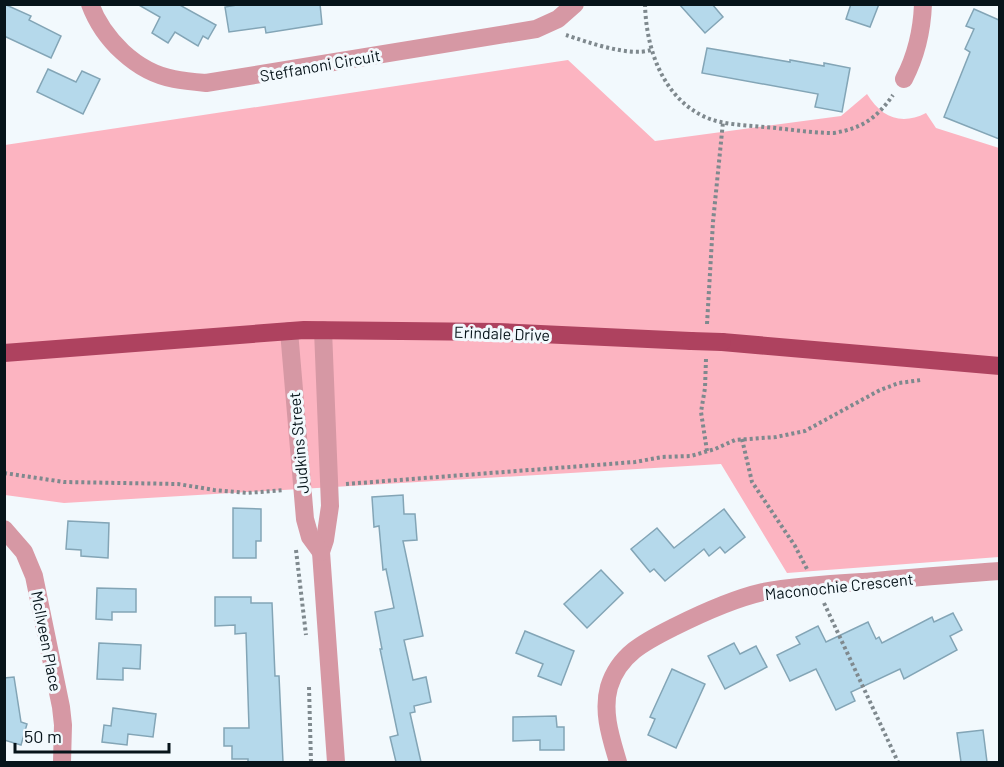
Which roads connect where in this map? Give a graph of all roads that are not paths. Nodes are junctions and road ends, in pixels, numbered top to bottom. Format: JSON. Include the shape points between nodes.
{"nodes":[{"id":1,"x":90,"y":4,"type":"edge"},
{"id":2,"x":575,"y":4,"type":"edge"},
{"id":3,"x":923,"y":4,"type":"edge"},
{"id":4,"x":904,"y":79,"type":"road end"},
{"id":5,"x":323,"y":330,"type":"junction"},
{"id":6,"x":289,"y":331,"type":"junction"},
{"id":7,"x":4,"y":353,"type":"edge"},
{"id":8,"x":999,"y":366,"type":"edge"},
{"id":9,"x":4,"y":529,"type":"edge"},
{"id":10,"x":321,"y":552,"type":"junction"},
{"id":11,"x":999,"y":571,"type":"edge"},
{"id":12,"x":62,"y":762,"type":"edge"},
{"id":13,"x":336,"y":762,"type":"edge"},
{"id":14,"x":618,"y":762,"type":"edge"}],
"edges":[{"from":1,"to":2,"type":"street","name":"Steffanoni Circuit","via":[[104,33],[128,57],[157,74],[206,83],[536,29],[558,19]]},
{"from":3,"to":4,"type":"street","via":[[915,55]]},
{"from":5,"to":6,"type":"main road","name":"Erindale Drive"},
{"from":5,"to":8,"type":"main road","name":"Erindale Drive","bridge":true,"via":[[498,332],[722,342]]},
{"from":5,"to":10,"type":"street","name":"Judkins Street","via":[[330,506]]},
{"from":6,"to":7,"type":"main road","name":"Erindale Drive"},
{"from":6,"to":10,"type":"street","name":"Judkins Street","via":[[305,519],[310,537]]},
{"from":9,"to":12,"type":"street","name":"McIlveen Place","via":[[24,552],[34,576],[61,707]]},
{"from":10,"to":13,"type":"street","name":"Judkins Street"},
{"from":11,"to":14,"type":"street","name":"Maconochie Crescent","via":[[762,593],[717,607],[650,639],[632,650],[609,687],[606,708]]}]}
